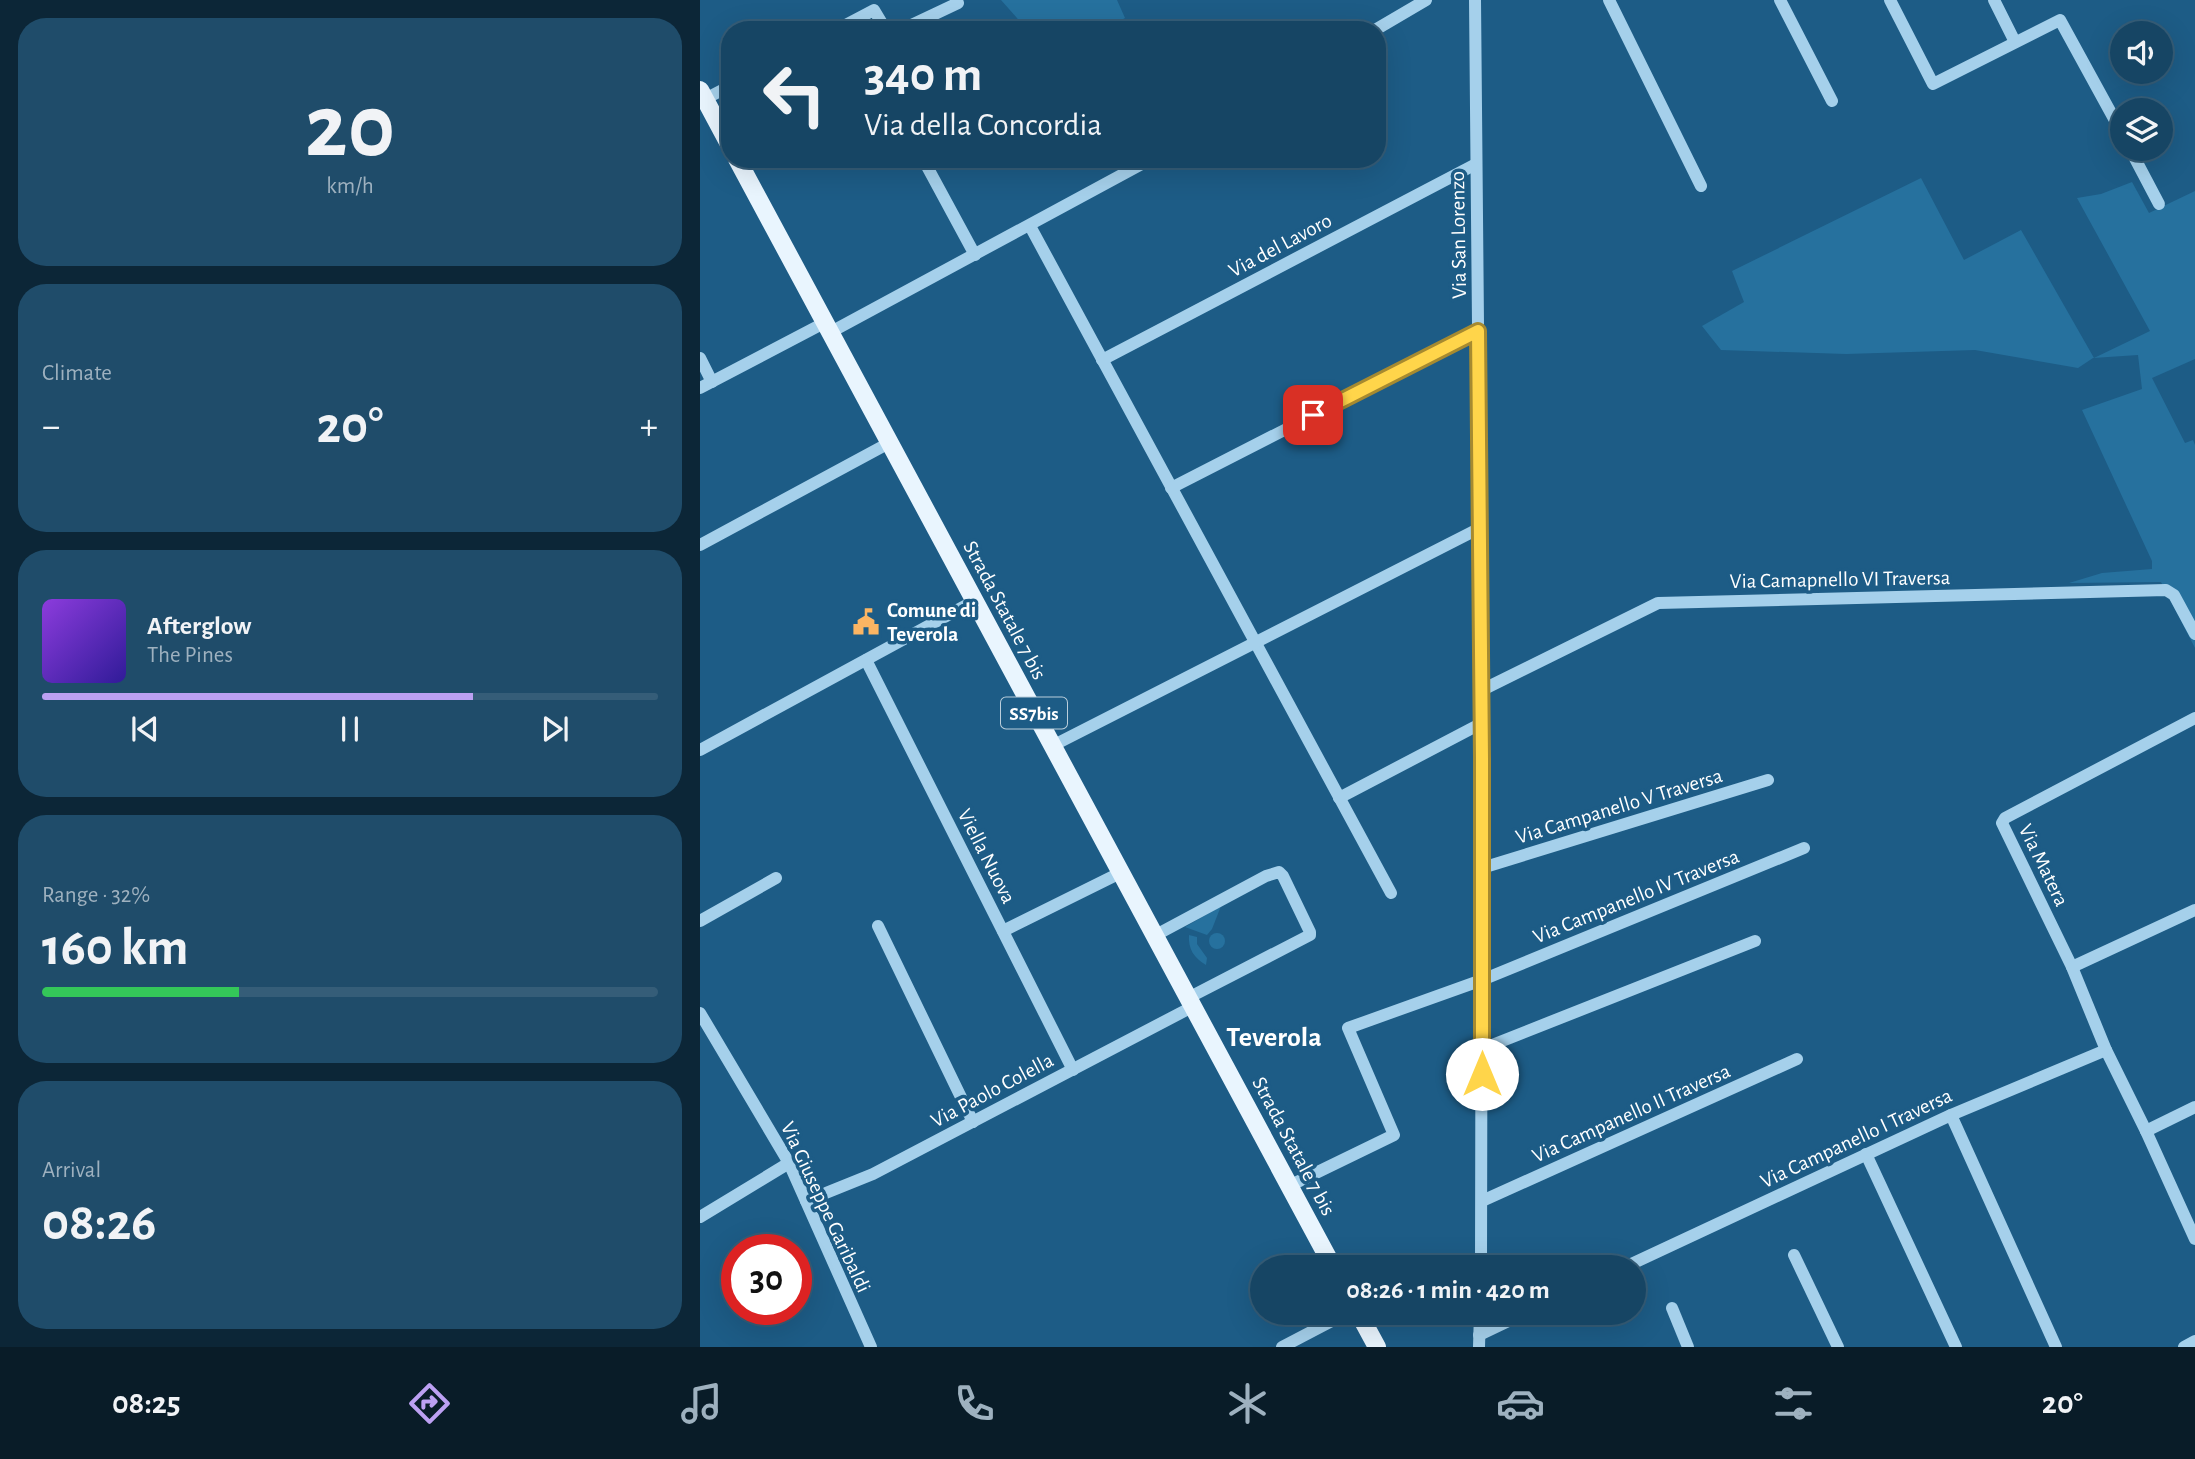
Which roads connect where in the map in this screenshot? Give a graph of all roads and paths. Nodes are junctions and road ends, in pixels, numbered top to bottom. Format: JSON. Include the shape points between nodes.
{"nodes":[{"id":1,"x":956,"y":0,"type":"edge"},
{"id":2,"x":1426,"y":0,"type":"edge"},
{"id":3,"x":1475,"y":0,"type":"edge"},
{"id":4,"x":1609,"y":0,"type":"edge"},
{"id":5,"x":1780,"y":0,"type":"edge"},
{"id":6,"x":1891,"y":0,"type":"edge"},
{"id":7,"x":1994,"y":0,"type":"edge"},
{"id":8,"x":853,"y":21,"type":"edge"},
{"id":9,"x":881,"y":21,"type":"edge"},
{"id":10,"x":920,"y":21,"type":"edge"},
{"id":11,"x":1386,"y":24,"type":"edge"},
{"id":12,"x":2015,"y":42,"type":"junction"},
{"id":13,"x":721,"y":89,"type":"edge"},
{"id":14,"x":703,"y":94,"type":"edge"},
{"id":15,"x":1832,"y":101,"type":"dead end"},
{"id":16,"x":2110,"y":111,"type":"edge"},
{"id":17,"x":721,"y":129,"type":"edge"},
{"id":18,"x":2136,"y":161,"type":"edge"},
{"id":19,"x":1476,"y":164,"type":"junction"},
{"id":20,"x":742,"y":168,"type":"edge"},
{"id":21,"x":928,"y":168,"type":"edge"},
{"id":22,"x":1135,"y":168,"type":"edge"},
{"id":23,"x":1701,"y":186,"type":"dead end"},
{"id":24,"x":2159,"y":204,"type":"dead end"},
{"id":25,"x":1030,"y":226,"type":"junction"},
{"id":26,"x":975,"y":255,"type":"junction"},
{"id":27,"x":827,"y":328,"type":"junction"},
{"id":28,"x":1478,"y":331,"type":"junction"},
{"id":29,"x":700,"y":358,"type":"edge"},
{"id":30,"x":1102,"y":360,"type":"junction"},
{"id":31,"x":706,"y":385,"type":"edge"},
{"id":32,"x":889,"y":443,"type":"junction"},
{"id":33,"x":1171,"y":488,"type":"junction"},
{"id":34,"x":1480,"y":528,"type":"junction"},
{"id":35,"x":700,"y":544,"type":"edge"},
{"id":36,"x":974,"y":601,"type":"junction"},
{"id":37,"x":2195,"y":634,"type":"edge"},
{"id":38,"x":1255,"y":642,"type":"junction"},
{"id":39,"x":866,"y":660,"type":"junction"},
{"id":40,"x":1482,"y":690,"type":"junction"},
{"id":41,"x":2195,"y":718,"type":"edge"},
{"id":42,"x":1482,"y":723,"type":"junction"},
{"id":43,"x":1052,"y":746,"type":"junction"},
{"id":44,"x":700,"y":750,"type":"edge"},
{"id":45,"x":1768,"y":780,"type":"dead end"},
{"id":46,"x":1339,"y":798,"type":"junction"},
{"id":47,"x":1804,"y":848,"type":"dead end"},
{"id":48,"x":1482,"y":868,"type":"junction"},
{"id":49,"x":1120,"y":873,"type":"junction"},
{"id":50,"x":776,"y":878,"type":"dead end"},
{"id":51,"x":1391,"y":893,"type":"dead end"},
{"id":52,"x":2195,"y":910,"type":"edge"},
{"id":53,"x":700,"y":921,"type":"edge"},
{"id":54,"x":878,"y":926,"type":"dead end"},
{"id":55,"x":1003,"y":931,"type":"junction"},
{"id":56,"x":1154,"y":936,"type":"junction"},
{"id":57,"x":1755,"y":941,"type":"dead end"},
{"id":58,"x":2072,"y":967,"type":"junction"},
{"id":59,"x":1482,"y":980,"type":"junction"},
{"id":60,"x":1190,"y":1002,"type":"junction"},
{"id":61,"x":700,"y":1013,"type":"edge"},
{"id":62,"x":1482,"y":1049,"type":"junction"},
{"id":63,"x":2106,"y":1050,"type":"junction"},
{"id":64,"x":1797,"y":1059,"type":"dead end"},
{"id":65,"x":1073,"y":1070,"type":"junction"},
{"id":66,"x":2195,"y":1107,"type":"edge"},
{"id":67,"x":1951,"y":1115,"type":"junction"},
{"id":68,"x":973,"y":1122,"type":"junction"},
{"id":69,"x":2146,"y":1131,"type":"junction"},
{"id":70,"x":1866,"y":1154,"type":"junction"},
{"id":71,"x":789,"y":1163,"type":"junction"},
{"id":72,"x":1289,"y":1186,"type":"junction"},
{"id":73,"x":806,"y":1201,"type":"junction"},
{"id":74,"x":1482,"y":1201,"type":"junction"},
{"id":75,"x":700,"y":1217,"type":"edge"},
{"id":76,"x":2195,"y":1238,"type":"edge"},
{"id":77,"x":1326,"y":1255,"type":"edge"},
{"id":78,"x":1480,"y":1255,"type":"edge"},
{"id":79,"x":1794,"y":1255,"type":"dead end"},
{"id":80,"x":1646,"y":1257,"type":"edge"},
{"id":81,"x":1672,"y":1308,"type":"dead end"},
{"id":82,"x":1324,"y":1325,"type":"edge"},
{"id":83,"x":1365,"y":1325,"type":"edge"},
{"id":84,"x":1505,"y":1325,"type":"edge"},
{"id":85,"x":1479,"y":1341,"type":"edge"},
{"id":86,"x":2195,"y":1341,"type":"edge"},
{"id":87,"x":871,"y":1347,"type":"edge"},
{"id":88,"x":1282,"y":1347,"type":"edge"},
{"id":89,"x":1377,"y":1347,"type":"edge"},
{"id":90,"x":1688,"y":1347,"type":"edge"},
{"id":91,"x":1838,"y":1347,"type":"edge"},
{"id":92,"x":1956,"y":1347,"type":"edge"},
{"id":93,"x":2056,"y":1347,"type":"edge"},
{"id":94,"x":2184,"y":1347,"type":"edge"}],
"edges":[{"from":1,"to":10,"type":"street","via":[[958,3]]},
{"from":2,"to":11,"type":"street"},
{"from":3,"to":19,"type":"street","name":"Via San Lorenzo"},
{"from":4,"to":23,"type":"street"},
{"from":5,"to":15,"type":"street"},
{"from":6,"to":12,"type":"street","via":[[1933,84]]},
{"from":7,"to":12,"type":"street"},
{"from":8,"to":9,"type":"street","via":[[874,10]]},
{"from":12,"to":16,"type":"street","via":[[2060,20]]},
{"from":13,"to":14,"type":"street"},
{"from":14,"to":17,"type":"main road"},
{"from":18,"to":24,"type":"street"},
{"from":19,"to":28,"type":"street","name":"Via San Lorenzo"},
{"from":19,"to":30,"type":"street","name":"Via del Lavoro"},
{"from":20,"to":27,"type":"main road","name":"Strada Statale 7 bis","number":"SS7bis"},
{"from":21,"to":26,"type":"street"},
{"from":22,"to":25,"type":"street"},
{"from":25,"to":26,"type":"street"},
{"from":25,"to":30,"type":"street"},
{"from":26,"to":27,"type":"street"},
{"from":27,"to":31,"type":"street"},
{"from":27,"to":32,"type":"main road","name":"Strada Statale 7 bis","number":"SS7bis"},
{"from":28,"to":33,"type":"street"},
{"from":28,"to":34,"type":"street","name":"Via San Lorenzo"},
{"from":29,"to":31,"type":"street"},
{"from":30,"to":33,"type":"street"},
{"from":32,"to":35,"type":"street"},
{"from":32,"to":36,"type":"main road","name":"Strada Statale 7 bis","number":"SS7bis"},
{"from":33,"to":38,"type":"street"},
{"from":34,"to":38,"type":"street"},
{"from":34,"to":40,"type":"street","name":"Via San Lorenzo"},
{"from":36,"to":39,"type":"street"},
{"from":36,"to":43,"type":"main road","name":"Strada Statale 7 bis","number":"SS7bis"},
{"from":37,"to":40,"type":"street","name":"Via Camapnello VI Traversa","via":[[2174,595],[2166,590],[1658,603]]},
{"from":38,"to":43,"type":"street"},
{"from":38,"to":46,"type":"street"},
{"from":39,"to":44,"type":"street"},
{"from":39,"to":55,"type":"street","name":"Viella Nuova"},
{"from":40,"to":42,"type":"street","name":"Via San Lorenzo"},
{"from":41,"to":58,"type":"street","name":"Via Matera","via":[[2002,823]]},
{"from":42,"to":46,"type":"street"},
{"from":42,"to":48,"type":"street","name":"Via San Lorenzo"},
{"from":43,"to":49,"type":"main road","name":"Strada Statale 7 bis","number":"SS7bis"},
{"from":45,"to":48,"type":"street","name":"Via Campanello V Traversa"},
{"from":46,"to":51,"type":"street"},
{"from":47,"to":59,"type":"street","name":"Via Campanello IV Traversa"},
{"from":48,"to":59,"type":"street","name":"Via San Lorenzo"},
{"from":49,"to":55,"type":"street"},
{"from":49,"to":56,"type":"main road","name":"Strada Statale 7 bis","number":"SS7bis"},
{"from":50,"to":53,"type":"street"},
{"from":52,"to":58,"type":"street"},
{"from":54,"to":68,"type":"street"},
{"from":55,"to":65,"type":"street","name":"Viella Nuova"},
{"from":56,"to":60,"type":"main road","name":"Strada Statale 7 bis","number":"SS7bis"},
{"from":56,"to":60,"type":"street","name":"Via Paolo Colella","via":[[1266,876],[1279,872],[1283,876],[1310,935]]},
{"from":57,"to":62,"type":"street"},
{"from":58,"to":63,"type":"street","name":"Via Matera"},
{"from":59,"to":62,"type":"street","name":"Via San Lorenzo"},
{"from":59,"to":72,"type":"street","name":"Via Campanello IV Traversa","via":[[1348,1028],[1394,1135]]},
{"from":60,"to":65,"type":"street","name":"Via Paolo Colella"},
{"from":60,"to":72,"type":"main road","name":"Strada Statale 7 bis","number":"SS7bis"},
{"from":61,"to":71,"type":"street","name":"Via Giuseppe Garibaldi"},
{"from":62,"to":74,"type":"street","name":"Via San Lorenzo"},
{"from":63,"to":67,"type":"street","name":"Via Campanello I Traversa"},
{"from":63,"to":69,"type":"street","name":"Via Matera"},
{"from":64,"to":74,"type":"street","name":"Via Campanello II Traversa"},
{"from":65,"to":68,"type":"street","name":"Via Paolo Colella"},
{"from":66,"to":69,"type":"street"},
{"from":67,"to":70,"type":"street","name":"Via Campanello I Traversa"},
{"from":67,"to":93,"type":"street"},
{"from":68,"to":73,"type":"street","name":"Via Paolo Colella","via":[[873,1174]]},
{"from":69,"to":76,"type":"street","name":"Via Matera"},
{"from":70,"to":80,"type":"street","name":"Via Campanello I Traversa"},
{"from":70,"to":92,"type":"street"},
{"from":71,"to":73,"type":"street","name":"Via Giuseppe Garibaldi"},
{"from":71,"to":75,"type":"street"},
{"from":72,"to":77,"type":"main road","name":"Strada Statale 7 bis","number":"SS7bis"},
{"from":73,"to":87,"type":"street","name":"Via Giuseppe Garibaldi"},
{"from":74,"to":78,"type":"street","name":"Via San Lorenzo"},
{"from":79,"to":91,"type":"street"},
{"from":81,"to":90,"type":"street"},
{"from":82,"to":88,"type":"street"},
{"from":83,"to":89,"type":"main road"},
{"from":84,"to":85,"type":"street"},
{"from":86,"to":94,"type":"street"}]}
